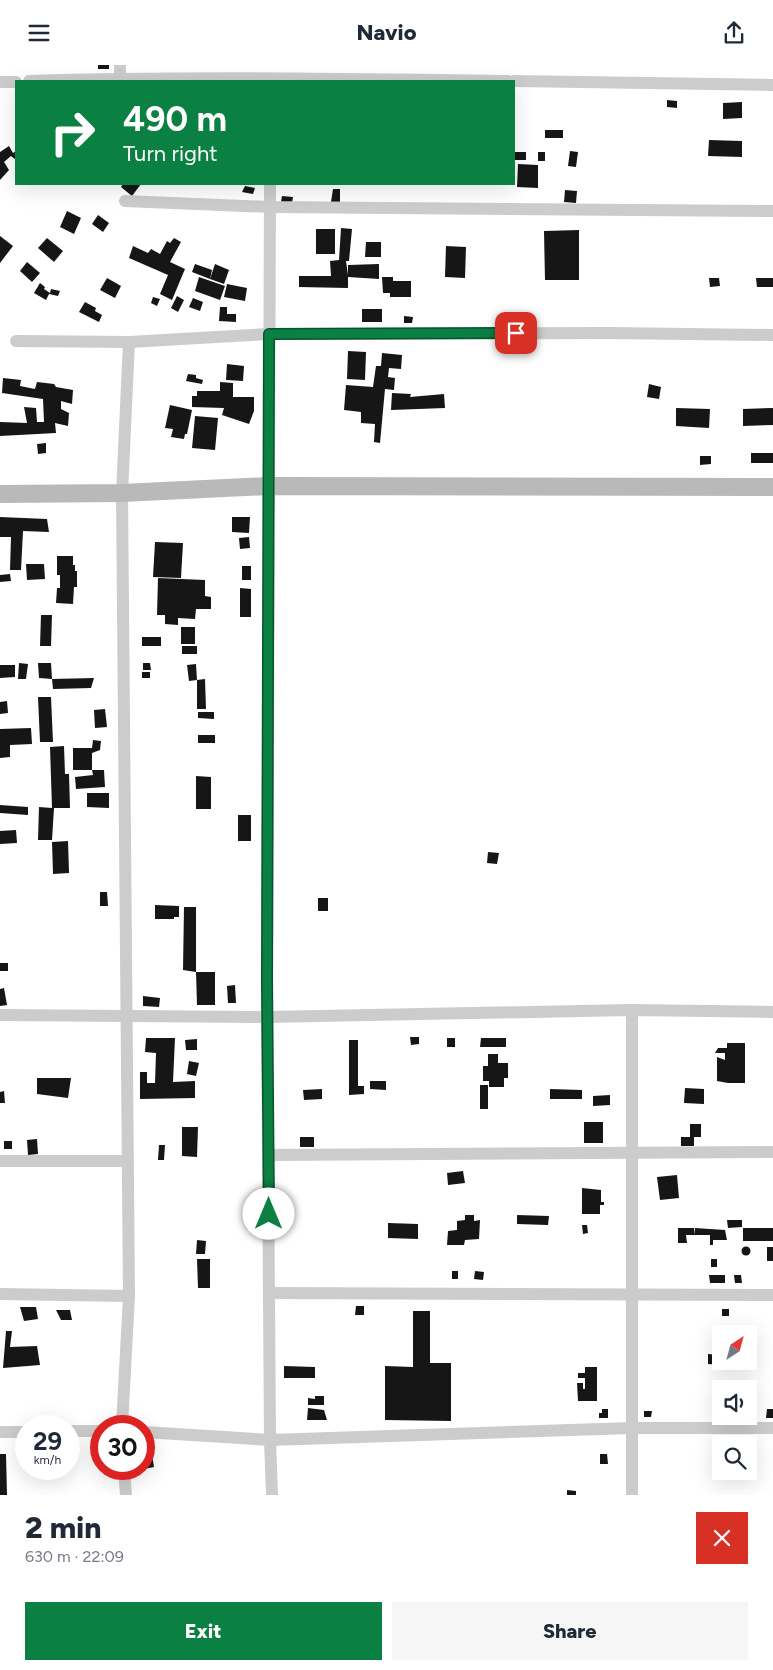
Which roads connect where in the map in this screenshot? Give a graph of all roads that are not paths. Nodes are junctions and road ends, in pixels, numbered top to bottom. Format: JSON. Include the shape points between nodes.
{"nodes":[{"id":1,"x":120,"y":65,"type":"edge"},
{"id":2,"x":270,"y":65,"type":"edge"},
{"id":3,"x":120,"y":79,"type":"junction"},
{"id":4,"x":74,"y":80,"type":"edge"},
{"id":5,"x":270,"y":80,"type":"edge"},
{"id":6,"x":515,"y":81,"type":"edge"},
{"id":7,"x":0,"y":82,"type":"edge"},
{"id":8,"x":15,"y":82,"type":"edge"},
{"id":9,"x":773,"y":85,"type":"edge"},
{"id":10,"x":270,"y":185,"type":"edge"},
{"id":11,"x":125,"y":201,"type":"dead end"},
{"id":12,"x":270,"y":207,"type":"junction"},
{"id":13,"x":773,"y":211,"type":"edge"},
{"id":14,"x":269,"y":334,"type":"junction"},
{"id":15,"x":773,"y":335,"type":"edge"},
{"id":16,"x":16,"y":341,"type":"dead end"},
{"id":17,"x":129,"y":341,"type":"junction"},
{"id":18,"x":268,"y":486,"type":"junction"},
{"id":19,"x":773,"y":487,"type":"edge"},
{"id":20,"x":122,"y":493,"type":"junction"},
{"id":21,"x":0,"y":494,"type":"edge"},
{"id":22,"x":632,"y":1010,"type":"junction"},
{"id":23,"x":773,"y":1011,"type":"edge"},
{"id":24,"x":0,"y":1015,"type":"edge"},
{"id":25,"x":126,"y":1016,"type":"junction"},
{"id":26,"x":267,"y":1017,"type":"junction"},
{"id":27,"x":632,"y":1152,"type":"junction"},
{"id":28,"x":773,"y":1152,"type":"edge"},
{"id":29,"x":268,"y":1155,"type":"junction"},
{"id":30,"x":0,"y":1161,"type":"edge"},
{"id":31,"x":128,"y":1161,"type":"junction"},
{"id":32,"x":270,"y":1293,"type":"junction"},
{"id":33,"x":0,"y":1294,"type":"edge"},
{"id":34,"x":632,"y":1295,"type":"junction"},
{"id":35,"x":773,"y":1295,"type":"edge"},
{"id":36,"x":129,"y":1296,"type":"junction"},
{"id":37,"x":123,"y":1415,"type":"edge"},
{"id":38,"x":632,"y":1427,"type":"junction"},
{"id":39,"x":773,"y":1428,"type":"edge"},
{"id":40,"x":0,"y":1432,"type":"edge"},
{"id":41,"x":15,"y":1432,"type":"edge"},
{"id":42,"x":155,"y":1433,"type":"edge"},
{"id":43,"x":270,"y":1440,"type":"junction"},
{"id":44,"x":125,"y":1480,"type":"edge"},
{"id":45,"x":126,"y":1495,"type":"edge"},
{"id":46,"x":272,"y":1495,"type":"edge"},
{"id":47,"x":632,"y":1495,"type":"edge"}],
"edges":[{"from":1,"to":3,"type":"street"},
{"from":2,"to":5,"type":"street"},
{"from":3,"to":4,"type":"street"},
{"from":3,"to":5,"type":"street"},
{"from":6,"to":9,"type":"street"},
{"from":7,"to":8,"type":"street"},
{"from":10,"to":12,"type":"street"},
{"from":11,"to":12,"type":"street"},
{"from":12,"to":13,"type":"street"},
{"from":12,"to":14,"type":"street"},
{"from":14,"to":15,"type":"street"},
{"from":14,"to":17,"type":"street"},
{"from":14,"to":18,"type":"street"},
{"from":16,"to":17,"type":"street"},
{"from":17,"to":20,"type":"street"},
{"from":18,"to":19,"type":"street"},
{"from":18,"to":20,"type":"street"},
{"from":18,"to":26,"type":"street"},
{"from":20,"to":21,"type":"street"},
{"from":20,"to":25,"type":"street"},
{"from":22,"to":23,"type":"street"},
{"from":22,"to":26,"type":"street"},
{"from":22,"to":27,"type":"street"},
{"from":24,"to":25,"type":"street"},
{"from":25,"to":26,"type":"street"},
{"from":25,"to":31,"type":"street"},
{"from":26,"to":29,"type":"street"},
{"from":27,"to":28,"type":"street"},
{"from":27,"to":29,"type":"street"},
{"from":27,"to":34,"type":"street"},
{"from":29,"to":32,"type":"street"},
{"from":30,"to":31,"type":"street"},
{"from":31,"to":36,"type":"street"},
{"from":32,"to":34,"type":"street"},
{"from":32,"to":43,"type":"street"},
{"from":33,"to":36,"type":"street"},
{"from":34,"to":35,"type":"street"},
{"from":34,"to":38,"type":"street"},
{"from":36,"to":37,"type":"street"},
{"from":38,"to":39,"type":"street"},
{"from":38,"to":43,"type":"street"},
{"from":38,"to":47,"type":"street"},
{"from":40,"to":41,"type":"street"},
{"from":42,"to":43,"type":"street"},
{"from":43,"to":46,"type":"street"},
{"from":44,"to":45,"type":"street"}]}
